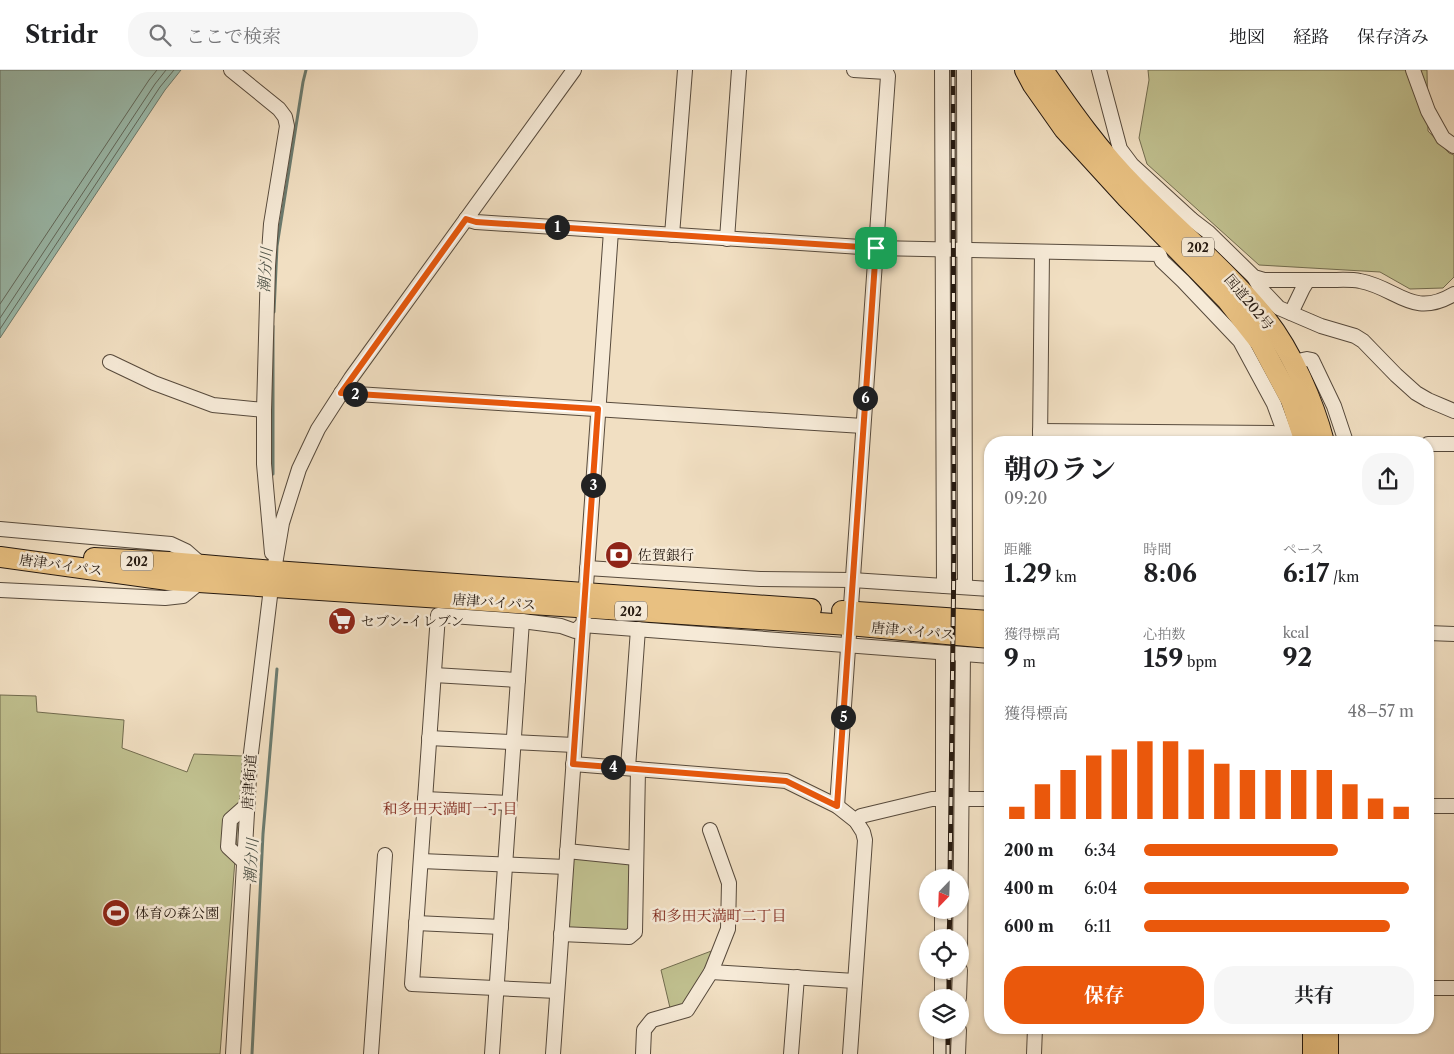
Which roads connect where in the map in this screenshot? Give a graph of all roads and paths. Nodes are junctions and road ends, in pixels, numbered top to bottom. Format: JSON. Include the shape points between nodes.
{"nodes":[{"id":1,"x":231,"y":70,"type":"edge"},
{"id":2,"x":574,"y":70,"type":"edge"},
{"id":3,"x":685,"y":70,"type":"edge"},
{"id":4,"x":739,"y":70,"type":"edge"},
{"id":5,"x":854,"y":70,"type":"edge"},
{"id":6,"x":942,"y":70,"type":"edge"},
{"id":7,"x":964,"y":70,"type":"edge"},
{"id":8,"x":1025,"y":70,"type":"edge"},
{"id":9,"x":1043,"y":70,"type":"edge"},
{"id":10,"x":1099,"y":70,"type":"edge"},
{"id":11,"x":1413,"y":70,"type":"edge"},
{"id":12,"x":1454,"y":146,"type":"edge"},
{"id":13,"x":1113,"y":152,"type":"junction"},
{"id":14,"x":466,"y":219,"type":"junction"},
{"id":15,"x":610,"y":231,"type":"junction"},
{"id":16,"x":672,"y":235,"type":"junction"},
{"id":17,"x":1176,"y":237,"type":"junction"},
{"id":18,"x":727,"y":238,"type":"junction"},
{"id":19,"x":876,"y":248,"type":"junction"},
{"id":20,"x":943,"y":250,"type":"junction"},
{"id":21,"x":965,"y":250,"type":"junction"},
{"id":22,"x":1042,"y":252,"type":"junction"},
{"id":23,"x":1190,"y":275,"type":"junction"},
{"id":24,"x":1254,"y":277,"type":"junction"},
{"id":25,"x":1308,"y":280,"type":"junction"},
{"id":26,"x":1454,"y":294,"type":"edge"},
{"id":27,"x":1291,"y":313,"type":"junction"},
{"id":28,"x":110,"y":362,"type":"dead end"},
{"id":29,"x":341,"y":393,"type":"junction"},
{"id":30,"x":598,"y":409,"type":"junction"},
{"id":31,"x":264,"y":410,"type":"junction"},
{"id":32,"x":1454,"y":411,"type":"edge"},
{"id":33,"x":1328,"y":421,"type":"junction"},
{"id":34,"x":863,"y":426,"type":"junction"},
{"id":35,"x":1273,"y":432,"type":"dead end"},
{"id":36,"x":1040,"y":436,"type":"edge"},
{"id":37,"x":1087,"y":436,"type":"edge"},
{"id":38,"x":1286,"y":436,"type":"edge"},
{"id":39,"x":1302,"y":436,"type":"edge"},
{"id":40,"x":1325,"y":436,"type":"edge"},
{"id":41,"x":1339,"y":436,"type":"edge"},
{"id":42,"x":1434,"y":444,"type":"edge"},
{"id":43,"x":1454,"y":444,"type":"edge"},
{"id":44,"x":0,"y":528,"type":"edge"},
{"id":45,"x":0,"y":555,"type":"edge"},
{"id":46,"x":587,"y":568,"type":"junction"},
{"id":47,"x":201,"y":574,"type":"junction"},
{"id":48,"x":272,"y":579,"type":"junction"},
{"id":49,"x":852,"y":580,"type":"junction"},
{"id":50,"x":944,"y":586,"type":"junction"},
{"id":51,"x":965,"y":587,"type":"junction"},
{"id":52,"x":984,"y":589,"type":"edge"},
{"id":53,"x":0,"y":590,"type":"edge"},
{"id":54,"x":583,"y":609,"type":"junction"},
{"id":55,"x":850,"y":619,"type":"junction"},
{"id":56,"x":522,"y":621,"type":"junction"},
{"id":57,"x":984,"y":621,"type":"edge"},
{"id":58,"x":638,"y":629,"type":"junction"},
{"id":59,"x":1434,"y":633,"type":"edge"},
{"id":60,"x":1454,"y":634,"type":"edge"},
{"id":61,"x":984,"y":637,"type":"edge"},
{"id":62,"x":848,"y":646,"type":"junction"},
{"id":63,"x":943,"y":653,"type":"junction"},
{"id":64,"x":963,"y":654,"type":"junction"},
{"id":65,"x":984,"y":656,"type":"edge"},
{"id":66,"x":434,"y":675,"type":"junction"},
{"id":67,"x":518,"y":680,"type":"junction"},
{"id":68,"x":429,"y":738,"type":"junction"},
{"id":69,"x":513,"y":742,"type":"junction"},
{"id":70,"x":574,"y":745,"type":"junction"},
{"id":71,"x":573,"y":764,"type":"junction"},
{"id":72,"x":633,"y":769,"type":"junction"},
{"id":73,"x":962,"y":798,"type":"junction"},
{"id":74,"x":425,"y":799,"type":"junction"},
{"id":75,"x":944,"y":799,"type":"junction"},
{"id":76,"x":984,"y":799,"type":"edge"},
{"id":77,"x":509,"y":803,"type":"junction"},
{"id":78,"x":837,"y":806,"type":"junction"},
{"id":79,"x":1434,"y":806,"type":"edge"},
{"id":80,"x":1454,"y":806,"type":"edge"},
{"id":81,"x":856,"y":821,"type":"junction"},
{"id":82,"x":710,"y":830,"type":"dead end"},
{"id":83,"x":567,"y":851,"type":"junction"},
{"id":84,"x":385,"y":855,"type":"dead end"},
{"id":85,"x":636,"y":858,"type":"junction"},
{"id":86,"x":421,"y":861,"type":"junction"},
{"id":87,"x":505,"y":865,"type":"junction"},
{"id":88,"x":566,"y":867,"type":"junction"},
{"id":89,"x":943,"y":869,"type":"edge"},
{"id":90,"x":416,"y":923,"type":"junction"},
{"id":91,"x":501,"y":927,"type":"junction"},
{"id":92,"x":960,"y":929,"type":"edge"},
{"id":93,"x":561,"y":934,"type":"junction"},
{"id":94,"x":711,"y":972,"type":"junction"},
{"id":95,"x":797,"y":977,"type":"junction"},
{"id":96,"x":855,"y":980,"type":"junction"},
{"id":97,"x":497,"y":987,"type":"junction"},
{"id":98,"x":1434,"y":988,"type":"edge"},
{"id":99,"x":1454,"y":988,"type":"edge"},
{"id":100,"x":557,"y":990,"type":"junction"},
{"id":101,"x":1035,"y":1034,"type":"edge"},
{"id":102,"x":1312,"y":1034,"type":"edge"},
{"id":103,"x":1328,"y":1034,"type":"edge"},
{"id":104,"x":941,"y":1039,"type":"edge"},
{"id":105,"x":959,"y":1039,"type":"edge"},
{"id":106,"x":233,"y":1054,"type":"edge"},
{"id":107,"x":371,"y":1054,"type":"edge"},
{"id":108,"x":492,"y":1054,"type":"edge"},
{"id":109,"x":553,"y":1054,"type":"edge"},
{"id":110,"x":643,"y":1054,"type":"edge"},
{"id":111,"x":791,"y":1054,"type":"edge"},
{"id":112,"x":850,"y":1054,"type":"edge"},
{"id":113,"x":941,"y":1054,"type":"edge"},
{"id":114,"x":958,"y":1054,"type":"edge"},
{"id":115,"x":1034,"y":1054,"type":"edge"},
{"id":116,"x":1313,"y":1054,"type":"edge"},
{"id":117,"x":1328,"y":1054,"type":"edge"}],
"edges":[{"from":1,"to":31,"type":"street","via":[[279,109],[287,126],[271,224]]},
{"from":2,"to":14,"type":"street"},
{"from":3,"to":16,"type":"street"},
{"from":4,"to":18,"type":"street"},
{"from":5,"to":19,"type":"street","via":[[886,72],[888,76]]},
{"from":6,"to":20,"type":"street"},
{"from":7,"to":21,"type":"street"},
{"from":8,"to":17,"type":"highway","name":"国道202号","number":"202","via":[[1064,129],[1127,198]]},
{"from":9,"to":13,"type":"highway","name":"国道202号","number":"202","via":[[1074,115]]},
{"from":10,"to":13,"type":"street"},
{"from":11,"to":12,"type":"street","via":[[1428,111],[1443,138]]},
{"from":13,"to":17,"type":"highway","name":"国道202号","number":"202","via":[[1134,186]]},
{"from":14,"to":15,"type":"street"},
{"from":14,"to":29,"type":"street"},
{"from":15,"to":16,"type":"street"},
{"from":15,"to":30,"type":"street"},
{"from":16,"to":18,"type":"street"},
{"from":17,"to":22,"type":"street"},
{"from":17,"to":23,"type":"highway","name":"国道202号","number":"202"},
{"from":17,"to":24,"type":"street","via":[[1208,232]]},
{"from":17,"to":33,"type":"highway","name":"国道202号","number":"202","via":[[1232,281],[1267,320]]},
{"from":18,"to":19,"type":"street"},
{"from":19,"to":20,"type":"street"},
{"from":19,"to":34,"type":"street"},
{"from":20,"to":21,"type":"street"},
{"from":20,"to":50,"type":"street"},
{"from":21,"to":22,"type":"street"},
{"from":21,"to":51,"type":"street"},
{"from":22,"to":36,"type":"street"},
{"from":23,"to":38,"type":"street","via":[[1240,342],[1274,404]]},
{"from":23,"to":39,"type":"highway","name":"国道202号","number":"202","via":[[1227,300],[1260,342],[1290,400]]},
{"from":24,"to":25,"type":"street"},
{"from":24,"to":27,"type":"street","via":[[1279,308]]},
{"from":25,"to":26,"type":"street","via":[[1359,280],[1413,303],[1443,301]]},
{"from":25,"to":27,"type":"street"},
{"from":27,"to":32,"type":"street","via":[[1355,336],[1416,392]]},
{"from":28,"to":31,"type":"street","via":[[213,405]]},
{"from":29,"to":30,"type":"street"},
{"from":29,"to":48,"type":"street","via":[[318,429],[299,469],[282,523]]},
{"from":30,"to":34,"type":"street"},
{"from":30,"to":46,"type":"street"},
{"from":31,"to":48,"type":"street","via":[[264,464]]},
{"from":33,"to":40,"type":"highway","name":"国道202号","number":"202"},
{"from":33,"to":41,"type":"street"},
{"from":34,"to":49,"type":"street"},
{"from":35,"to":37,"type":"street"},
{"from":42,"to":43,"type":"street"},
{"from":44,"to":47,"type":"street","via":[[171,544],[186,551]]},
{"from":45,"to":47,"type":"highway","name":"唐津バイパス","number":"202","via":[[168,580]]},
{"from":46,"to":49,"type":"street","via":[[760,579]]},
{"from":46,"to":54,"type":"street"},
{"from":47,"to":48,"type":"highway","name":"唐津バイパス","number":"202"},
{"from":47,"to":53,"type":"street","via":[[183,596],[165,598]]},
{"from":48,"to":54,"type":"highway","name":"唐津バイパス","number":"202"},
{"from":48,"to":106,"type":"street","name":"唐津街道","via":[[250,761]]},
{"from":49,"to":50,"type":"street"},
{"from":49,"to":55,"type":"street"},
{"from":50,"to":51,"type":"street"},
{"from":51,"to":52,"type":"street"},
{"from":54,"to":55,"type":"highway","name":"唐津バイパス","number":"202"},
{"from":54,"to":56,"type":"street","via":[[575,631]]},
{"from":54,"to":58,"type":"street"},
{"from":54,"to":70,"type":"street"},
{"from":55,"to":57,"type":"highway","name":"唐津バイパス","number":"202"},
{"from":55,"to":61,"type":"highway","name":"唐津バイパス","number":"202"},
{"from":55,"to":62,"type":"street"},
{"from":56,"to":66,"type":"street","via":[[438,615]]},
{"from":56,"to":67,"type":"street"},
{"from":58,"to":62,"type":"street"},
{"from":58,"to":72,"type":"street"},
{"from":59,"to":60,"type":"street"},
{"from":62,"to":63,"type":"street"},
{"from":62,"to":78,"type":"street"},
{"from":63,"to":64,"type":"street"},
{"from":63,"to":75,"type":"street"},
{"from":64,"to":65,"type":"street"},
{"from":64,"to":73,"type":"street"},
{"from":66,"to":67,"type":"street"},
{"from":66,"to":68,"type":"street"},
{"from":67,"to":69,"type":"street"},
{"from":68,"to":69,"type":"street"},
{"from":68,"to":74,"type":"street"},
{"from":69,"to":70,"type":"street"},
{"from":69,"to":77,"type":"street"},
{"from":70,"to":71,"type":"street"},
{"from":71,"to":72,"type":"street"},
{"from":71,"to":83,"type":"street"},
{"from":72,"to":78,"type":"street","via":[[786,781]]},
{"from":72,"to":85,"type":"street"},
{"from":73,"to":76,"type":"street"},
{"from":73,"to":92,"type":"street"},
{"from":74,"to":77,"type":"street"},
{"from":74,"to":86,"type":"street"},
{"from":75,"to":81,"type":"street","via":[[861,816]]},
{"from":75,"to":89,"type":"street"},
{"from":77,"to":87,"type":"street"},
{"from":78,"to":81,"type":"street"},
{"from":79,"to":80,"type":"street"},
{"from":81,"to":96,"type":"street","via":[[865,840]]},
{"from":82,"to":94,"type":"street","via":[[729,883],[728,929]]},
{"from":83,"to":85,"type":"street"},
{"from":83,"to":88,"type":"street"},
{"from":84,"to":107,"type":"street"},
{"from":85,"to":93,"type":"street","via":[[635,932],[629,938]]},
{"from":86,"to":87,"type":"street"},
{"from":86,"to":90,"type":"street"},
{"from":87,"to":88,"type":"street"},
{"from":87,"to":91,"type":"street"},
{"from":88,"to":93,"type":"street"},
{"from":90,"to":91,"type":"street"},
{"from":90,"to":97,"type":"street","via":[[412,984]]},
{"from":91,"to":97,"type":"street"},
{"from":93,"to":100,"type":"street"},
{"from":94,"to":95,"type":"street"},
{"from":94,"to":110,"type":"street","via":[[687,1010],[652,1020],[644,1030]]},
{"from":95,"to":96,"type":"street"},
{"from":95,"to":111,"type":"street"},
{"from":96,"to":112,"type":"street"},
{"from":97,"to":100,"type":"street"},
{"from":97,"to":108,"type":"street"},
{"from":98,"to":99,"type":"street"},
{"from":100,"to":109,"type":"street"},
{"from":101,"to":115,"type":"street"},
{"from":102,"to":116,"type":"highway"},
{"from":103,"to":117,"type":"highway"},
{"from":104,"to":113,"type":"street"},
{"from":105,"to":114,"type":"street"}]}
